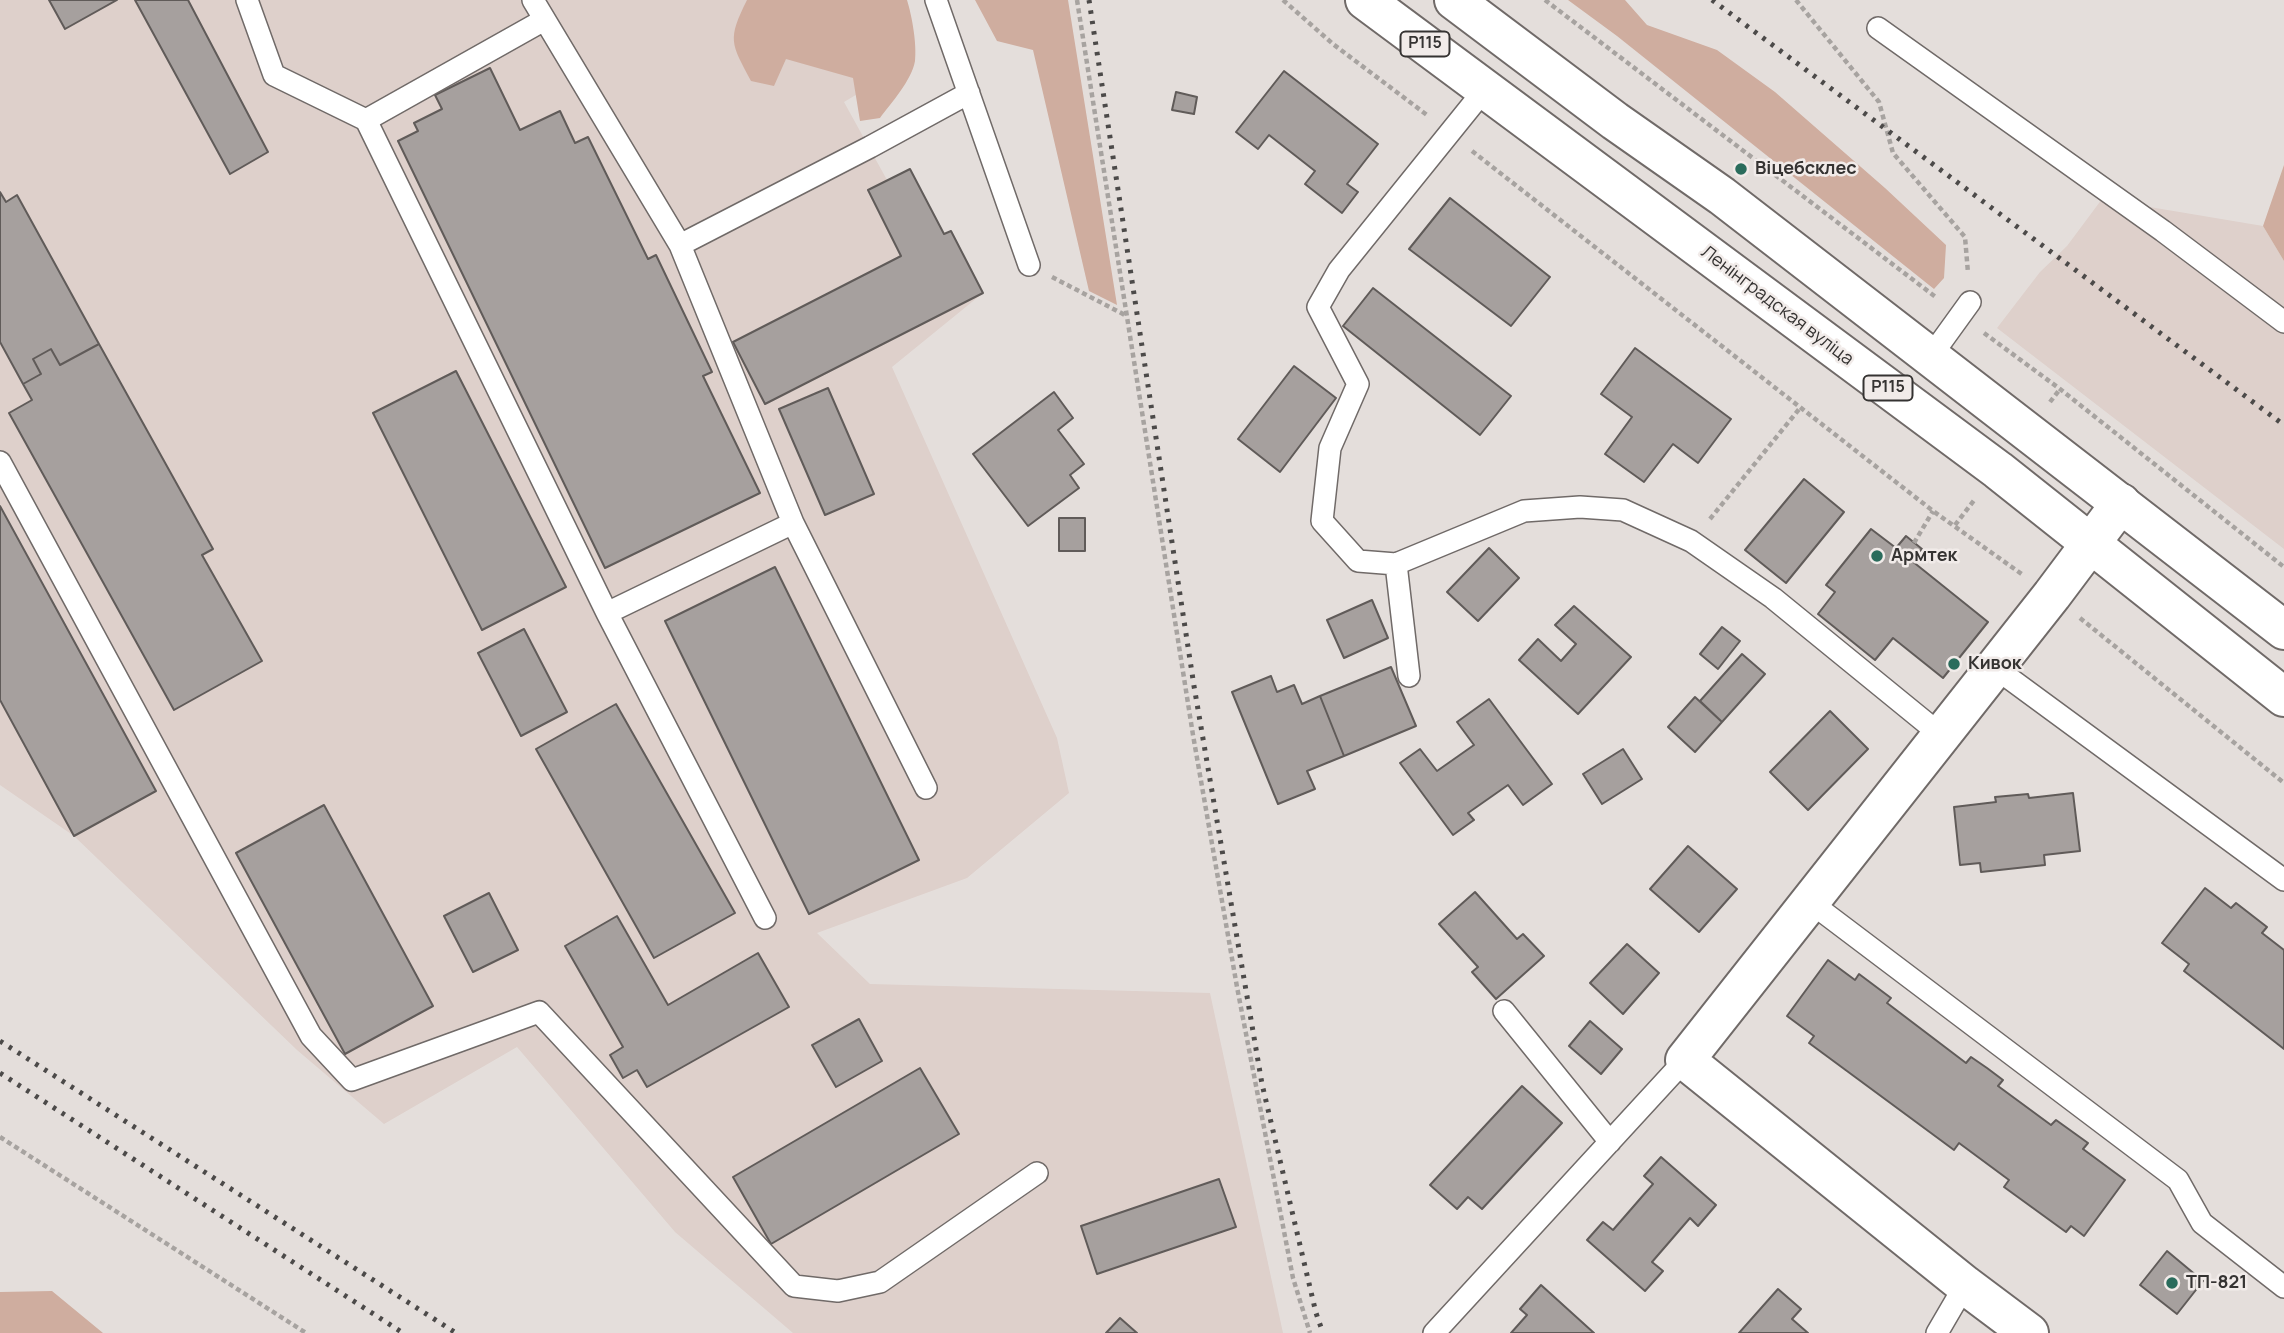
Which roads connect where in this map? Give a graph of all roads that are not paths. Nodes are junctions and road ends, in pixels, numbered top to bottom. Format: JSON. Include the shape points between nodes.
{"nodes":[{"id":1,"x":247,"y":0,"type":"edge"},
{"id":2,"x":533,"y":0,"type":"edge"},
{"id":3,"x":936,"y":0,"type":"edge"},
{"id":4,"x":1365,"y":0,"type":"edge"},
{"id":5,"x":1454,"y":0,"type":"edge"},
{"id":6,"x":544,"y":20,"type":"junction"},
{"id":7,"x":1878,"y":28,"type":"dead end"},
{"id":8,"x":1485,"y":89,"type":"junction"},
{"id":9,"x":969,"y":93,"type":"junction"},
{"id":10,"x":366,"y":120,"type":"junction"},
{"id":11,"x":680,"y":245,"type":"junction"},
{"id":12,"x":1029,"y":265,"type":"road end"},
{"id":13,"x":1965,"y":309,"type":"road end"},
{"id":14,"x":2284,"y":322,"type":"edge"},
{"id":15,"x":1931,"y":356,"type":"junction"},
{"id":16,"x":0,"y":462,"type":"edge"},
{"id":17,"x":2121,"y":503,"type":"junction"},
{"id":18,"x":793,"y":523,"type":"junction"},
{"id":19,"x":2091,"y":543,"type":"junction"},
{"id":20,"x":1396,"y":564,"type":"junction"},
{"id":21,"x":607,"y":613,"type":"junction"},
{"id":22,"x":2284,"y":630,"type":"edge"},
{"id":23,"x":1994,"y":667,"type":"junction"},
{"id":24,"x":1409,"y":676,"type":"dead end"},
{"id":25,"x":2284,"y":697,"type":"edge"},
{"id":26,"x":1941,"y":735,"type":"junction"},
{"id":27,"x":926,"y":788,"type":"dead end"},
{"id":28,"x":2284,"y":880,"type":"edge"},
{"id":29,"x":1810,"y":902,"type":"junction"},
{"id":30,"x":765,"y":918,"type":"dead end"},
{"id":31,"x":1503,"y":1011,"type":"dead end"},
{"id":32,"x":1685,"y":1060,"type":"junction"},
{"id":33,"x":1610,"y":1142,"type":"junction"},
{"id":34,"x":1037,"y":1173,"type":"dead end"},
{"id":35,"x":1965,"y":1285,"type":"junction"},
{"id":36,"x":2284,"y":1287,"type":"edge"},
{"id":37,"x":1434,"y":1333,"type":"edge"},
{"id":38,"x":1937,"y":1333,"type":"edge"},
{"id":39,"x":2029,"y":1333,"type":"edge"}],
"edges":[{"from":1,"to":10,"type":"lane","via":[[274,75]]},
{"from":2,"to":6,"type":"lane"},
{"from":3,"to":9,"type":"lane"},
{"from":4,"to":8,"type":"main road","name":"Ленінградская вуліца","number":"Р115"},
{"from":5,"to":15,"type":"main road","number":"Р115"},
{"from":6,"to":10,"type":"lane"},
{"from":6,"to":11,"type":"lane"},
{"from":7,"to":14,"type":"lane"},
{"from":8,"to":19,"type":"main road","name":"Ленінградская вуліца","number":"Р115"},
{"from":8,"to":20,"type":"lane","via":[[1339,270],[1318,307],[1358,384],[1330,448],[1322,521],[1358,561]]},
{"from":9,"to":11,"type":"lane"},
{"from":9,"to":12,"type":"lane"},
{"from":10,"to":21,"type":"lane"},
{"from":11,"to":18,"type":"lane"},
{"from":13,"to":15,"type":"lane"},
{"from":15,"to":17,"type":"main road","number":"Р115"},
{"from":16,"to":34,"type":"lane","via":[[311,1036],[352,1080],[539,1012],[794,1286],[838,1290],[880,1282]]},
{"from":17,"to":19,"type":"main road"},
{"from":17,"to":22,"type":"main road","number":"Р115"},
{"from":18,"to":21,"type":"lane"},
{"from":18,"to":27,"type":"lane"},
{"from":19,"to":23,"type":"main road"},
{"from":19,"to":25,"type":"main road","name":"Ленінградская вуліца","number":"Р115"},
{"from":20,"to":24,"type":"lane"},
{"from":20,"to":26,"type":"lane","via":[[1524,511],[1623,510],[1691,541],[1773,598]]},
{"from":21,"to":30,"type":"lane"},
{"from":23,"to":26,"type":"main road"},
{"from":23,"to":28,"type":"lane"},
{"from":26,"to":29,"type":"main road"},
{"from":29,"to":32,"type":"main road"},
{"from":29,"to":36,"type":"lane","via":[[2178,1180],[2202,1223]]},
{"from":31,"to":33,"type":"lane"},
{"from":32,"to":33,"type":"lane"},
{"from":32,"to":35,"type":"main road"},
{"from":33,"to":37,"type":"lane"},
{"from":35,"to":38,"type":"lane"},
{"from":35,"to":39,"type":"main road"}]}
